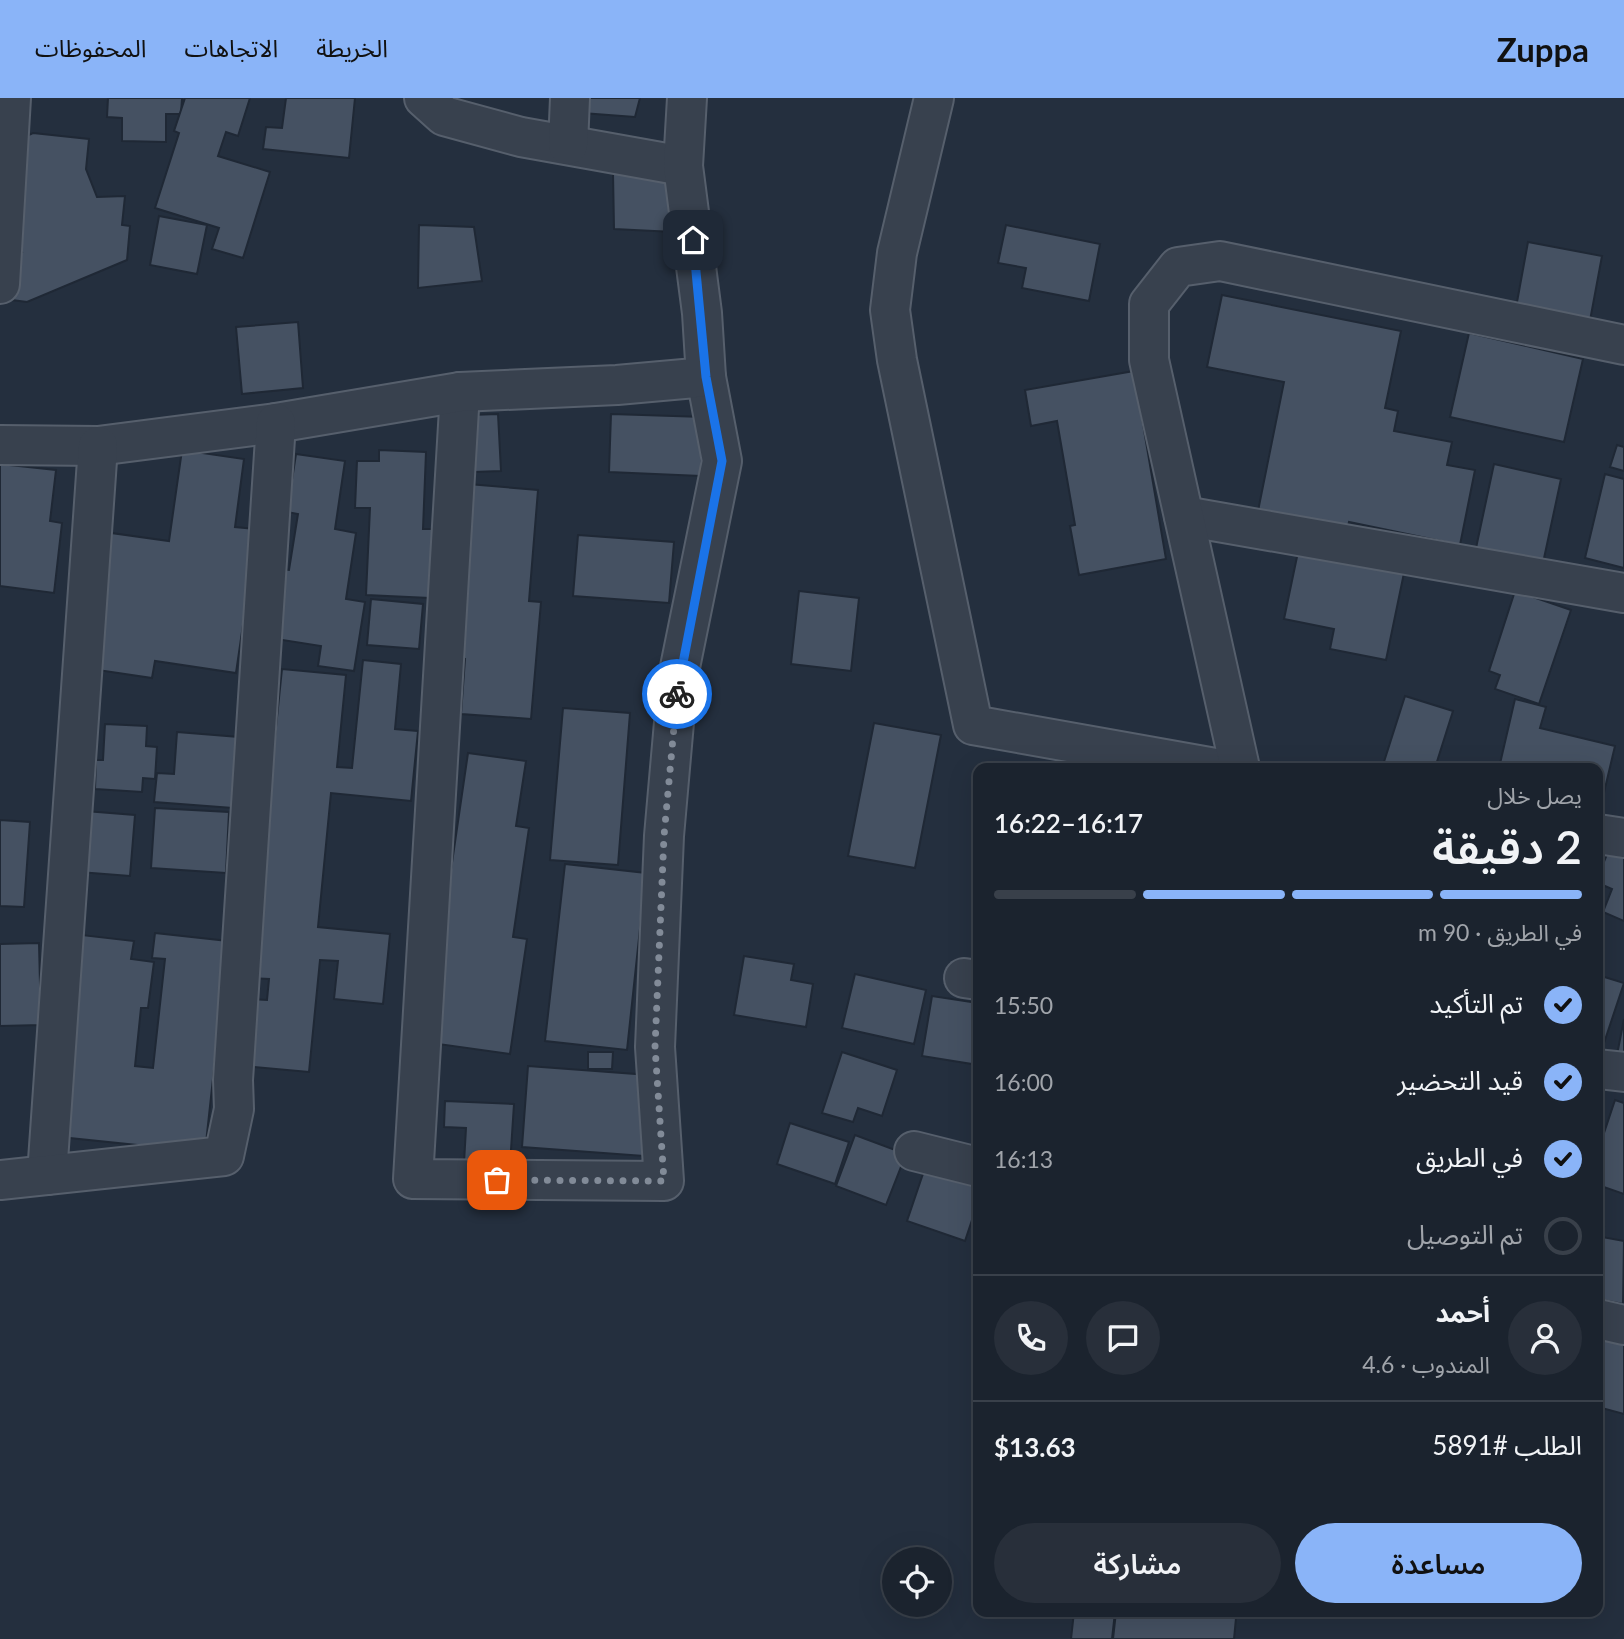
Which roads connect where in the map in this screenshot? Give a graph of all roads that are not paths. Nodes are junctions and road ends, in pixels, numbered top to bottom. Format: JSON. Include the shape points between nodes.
{"nodes":[{"id":1,"x":11,"y":98,"type":"edge"},
{"id":2,"x":424,"y":98,"type":"edge"},
{"id":3,"x":570,"y":98,"type":"edge"},
{"id":4,"x":687,"y":98,"type":"edge"},
{"id":5,"x":933,"y":98,"type":"edge"},
{"id":6,"x":568,"y":145,"type":"junction"},
{"id":7,"x":683,"y":166,"type":"junction"},
{"id":8,"x":0,"y":284,"type":"edge"},
{"id":9,"x":1624,"y":345,"type":"edge"},
{"id":10,"x":706,"y":377,"type":"junction"},
{"id":11,"x":460,"y":392,"type":"junction"},
{"id":12,"x":276,"y":423,"type":"junction"},
{"id":13,"x":0,"y":445,"type":"edge"},
{"id":14,"x":98,"y":446,"type":"junction"},
{"id":15,"x":1184,"y":516,"type":"junction"},
{"id":16,"x":1624,"y":593,"type":"edge"},
{"id":17,"x":1187,"y":763,"type":"edge"},
{"id":18,"x":1239,"y":763,"type":"edge"},
{"id":19,"x":1603,"y":835,"type":"edge"},
{"id":20,"x":1624,"y":838,"type":"edge"},
{"id":21,"x":1603,"y":1070,"type":"edge"},
{"id":22,"x":1624,"y":1073,"type":"edge"},
{"id":23,"x":914,"y":1151,"type":"dead end"},
{"id":24,"x":973,"y":1166,"type":"edge"},
{"id":25,"x":47,"y":1175,"type":"junction"},
{"id":26,"x":0,"y":1180,"type":"edge"},
{"id":27,"x":1603,"y":1320,"type":"edge"},
{"id":28,"x":1624,"y":1325,"type":"edge"}],
"edges":[{"from":1,"to":8,"type":"street"},
{"from":2,"to":6,"type":"street","via":[[444,116]]},
{"from":3,"to":6,"type":"street"},
{"from":4,"to":7,"type":"street"},
{"from":5,"to":17,"type":"street","via":[[897,253],[890,310],[973,725]]},
{"from":6,"to":7,"type":"street"},
{"from":7,"to":10,"type":"street"},
{"from":9,"to":15,"type":"street","via":[[1220,261],[1178,267],[1149,304],[1149,360]]},
{"from":10,"to":11,"type":"street"},
{"from":10,"to":11,"type":"street","via":[[722,461],[678,677],[664,836],[655,1047],[664,1181],[413,1179]]},
{"from":11,"to":12,"type":"street"},
{"from":12,"to":14,"type":"street"},
{"from":12,"to":25,"type":"street","via":[[234,1109],[224,1156]]},
{"from":13,"to":14,"type":"street"},
{"from":14,"to":25,"type":"street"},
{"from":15,"to":16,"type":"street"},
{"from":15,"to":18,"type":"street"},
{"from":19,"to":20,"type":"street"},
{"from":21,"to":22,"type":"street"},
{"from":23,"to":24,"type":"street"},
{"from":25,"to":26,"type":"street"},
{"from":27,"to":28,"type":"street"}]}
